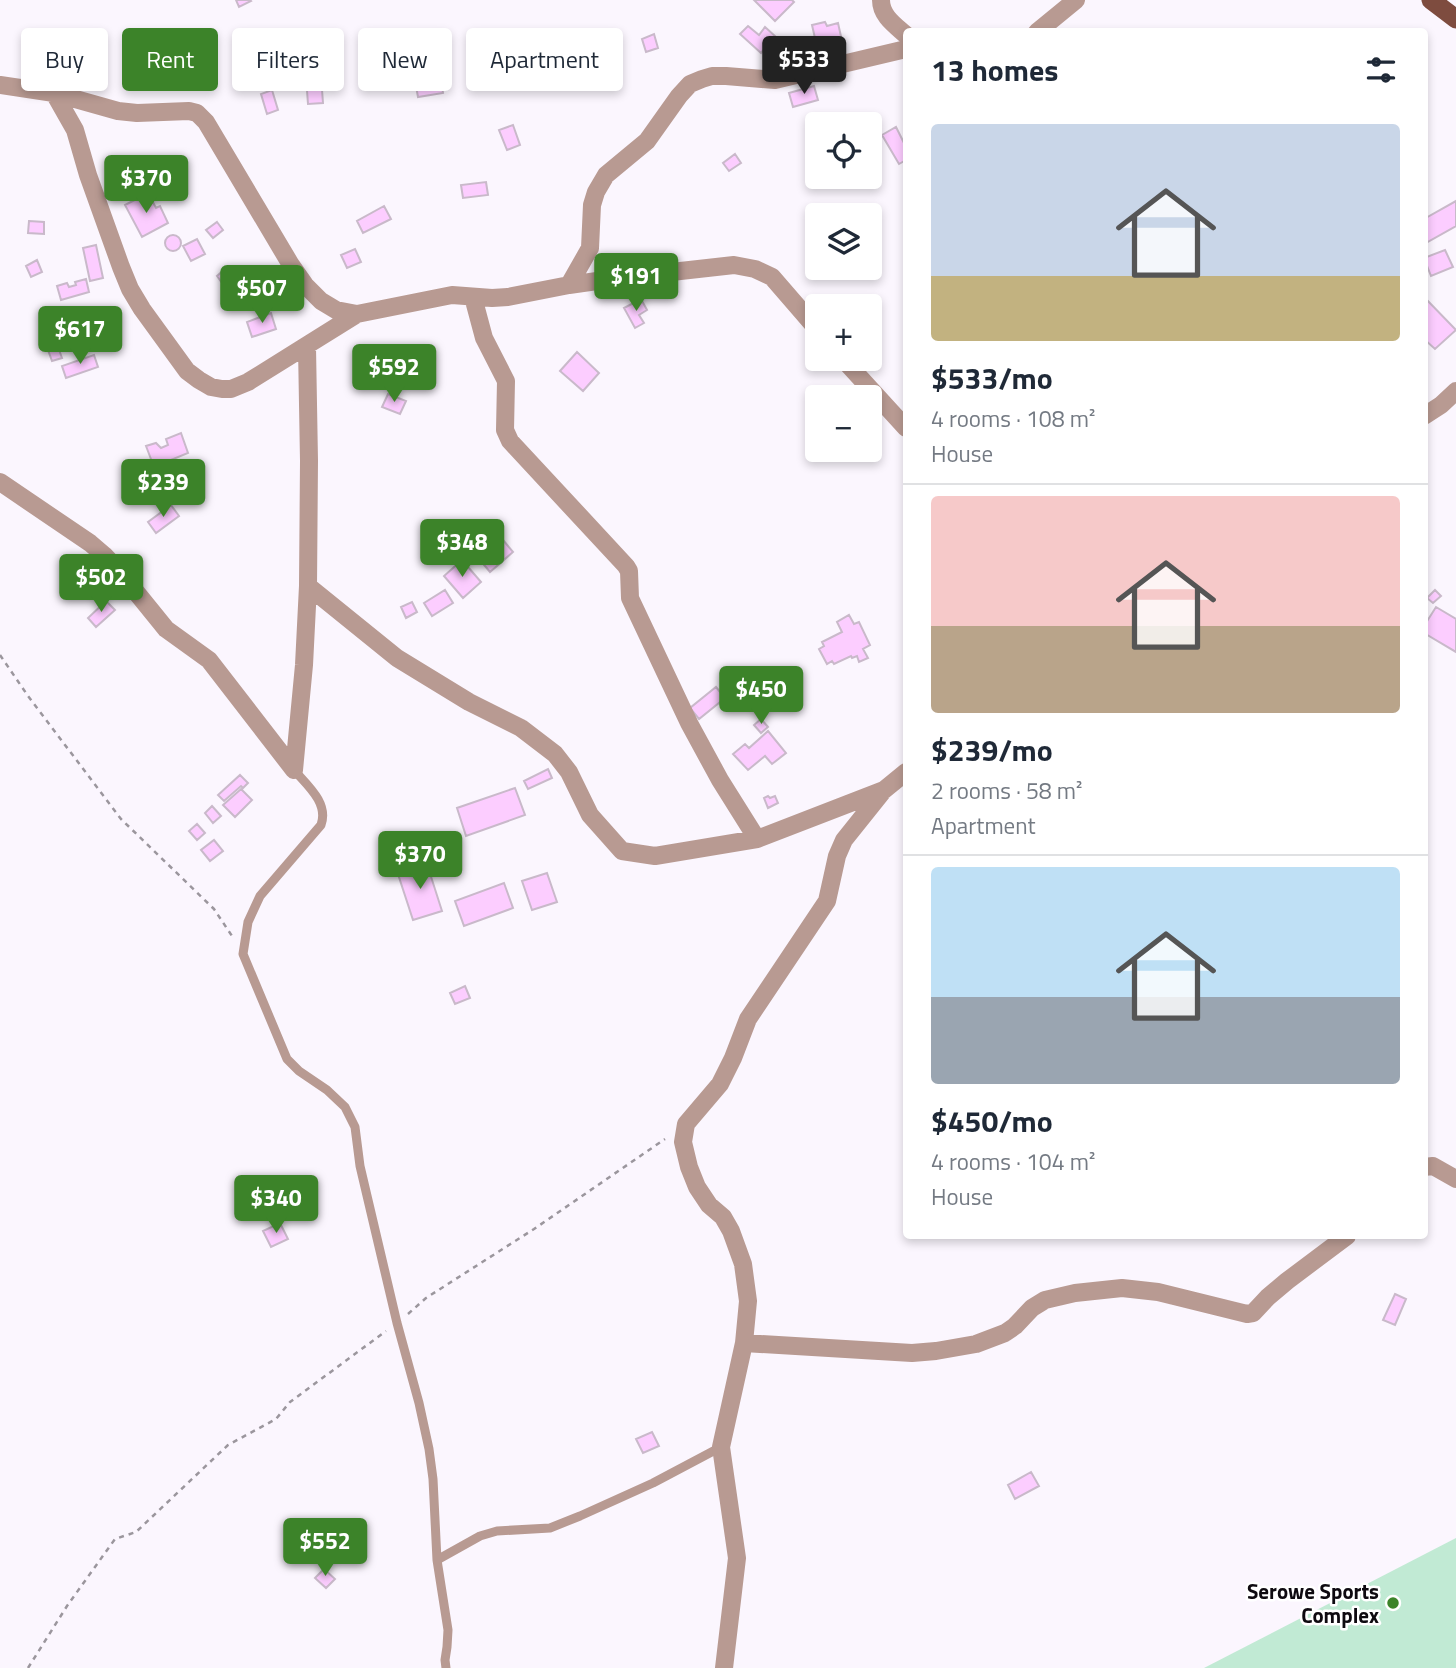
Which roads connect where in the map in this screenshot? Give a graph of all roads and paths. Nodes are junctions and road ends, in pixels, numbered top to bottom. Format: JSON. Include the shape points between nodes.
{"nodes":[{"id":1,"x":881,"y":0,"type":"edge"},
{"id":2,"x":1076,"y":0,"type":"edge"},
{"id":3,"x":1431,"y":0,"type":"edge"},
{"id":4,"x":1456,"y":19,"type":"edge"},
{"id":5,"x":1042,"y":28,"type":"edge"},
{"id":6,"x":903,"y":31,"type":"edge"},
{"id":7,"x":903,"y":50,"type":"edge"},
{"id":8,"x":0,"y":85,"type":"edge"},
{"id":9,"x":54,"y":93,"type":"junction"},
{"id":10,"x":569,"y":285,"type":"junction"},
{"id":11,"x":473,"y":297,"type":"junction"},
{"id":12,"x":357,"y":314,"type":"junction"},
{"id":13,"x":805,"y":315,"type":"edge"},
{"id":14,"x":307,"y":346,"type":"junction"},
{"id":15,"x":854,"y":371,"type":"edge"},
{"id":16,"x":1456,"y":391,"type":"edge"},
{"id":17,"x":1428,"y":413,"type":"edge"},
{"id":18,"x":903,"y":425,"type":"edge"},
{"id":19,"x":0,"y":482,"type":"edge"},
{"id":20,"x":308,"y":586,"type":"junction"},
{"id":21,"x":0,"y":655,"type":"edge"},
{"id":22,"x":295,"y":770,"type":"junction"},
{"id":23,"x":903,"y":774,"type":"edge"},
{"id":24,"x":884,"y":790,"type":"junction"},
{"id":25,"x":757,"y":839,"type":"junction"},
{"id":26,"x":243,"y":954,"type":"junction"},
{"id":27,"x":686,"y":1124,"type":"junction"},
{"id":28,"x":1428,"y":1167,"type":"edge"},
{"id":29,"x":1456,"y":1179,"type":"edge"},
{"id":30,"x":1343,"y":1239,"type":"edge"},
{"id":31,"x":397,"y":1323,"type":"junction"},
{"id":32,"x":744,"y":1343,"type":"junction"},
{"id":33,"x":721,"y":1447,"type":"junction"},
{"id":34,"x":437,"y":1560,"type":"junction"},
{"id":35,"x":28,"y":1668,"type":"edge"},
{"id":36,"x":446,"y":1668,"type":"edge"},
{"id":37,"x":724,"y":1668,"type":"edge"}],
"edges":[{"from":1,"to":6,"type":"street","via":[[883,12]]},
{"from":2,"to":5,"type":"street"},
{"from":3,"to":4,"type":"main road"},
{"from":7,"to":10,"type":"street","via":[[775,79],[712,76],[690,84],[647,141],[601,182],[592,205],[590,248]]},
{"from":8,"to":9,"type":"street"},
{"from":9,"to":12,"type":"street","via":[[118,111],[197,113],[305,285],[336,310]]},
{"from":9,"to":14,"type":"street","via":[[75,130],[130,289],[187,371],[211,387],[231,388]]},
{"from":10,"to":11,"type":"street","via":[[509,297]]},
{"from":10,"to":13,"type":"street","via":[[734,265],[772,277]]},
{"from":11,"to":12,"type":"street","via":[[452,295]]},
{"from":11,"to":25,"type":"street","via":[[484,338],[506,380],[507,436],[626,566],[630,598],[689,723]]},
{"from":12,"to":14,"type":"street"},
{"from":14,"to":20,"type":"street"},
{"from":15,"to":18,"type":"street"},
{"from":16,"to":17,"type":"street"},
{"from":19,"to":22,"type":"street","via":[[104,555],[166,629],[209,660]]},
{"from":20,"to":22,"type":"street"},
{"from":20,"to":25,"type":"street","via":[[397,658],[521,728],[555,754],[590,815],[622,851],[655,856]]},
{"from":21,"to":26,"type":"path","via":[[121,819],[214,909]]},
{"from":22,"to":26,"type":"lane","via":[[322,805],[324,818],[260,896],[248,922]]},
{"from":23,"to":24,"type":"street"},
{"from":24,"to":25,"type":"street"},
{"from":24,"to":27,"type":"street","via":[[845,840],[827,901],[748,1018],[720,1084]]},
{"from":26,"to":31,"type":"lane","via":[[287,1059],[345,1107],[355,1127]]},
{"from":27,"to":31,"type":"path","via":[[426,1298]]},
{"from":27,"to":32,"type":"street","via":[[683,1142],[697,1187],[723,1217],[743,1264],[748,1301]]},
{"from":28,"to":29,"type":"street"},
{"from":30,"to":32,"type":"street","via":[[1253,1313],[1122,1288],[1045,1300],[1005,1333],[936,1352]]},
{"from":31,"to":34,"type":"lane","via":[[429,1449]]},
{"from":31,"to":35,"type":"path","via":[[290,1402],[276,1419],[228,1445],[136,1532],[115,1539]]},
{"from":32,"to":33,"type":"street"},
{"from":33,"to":34,"type":"lane","via":[[550,1528],[497,1531]]},
{"from":33,"to":37,"type":"street","via":[[737,1558]]},
{"from":34,"to":36,"type":"lane","via":[[448,1630]]}]}
